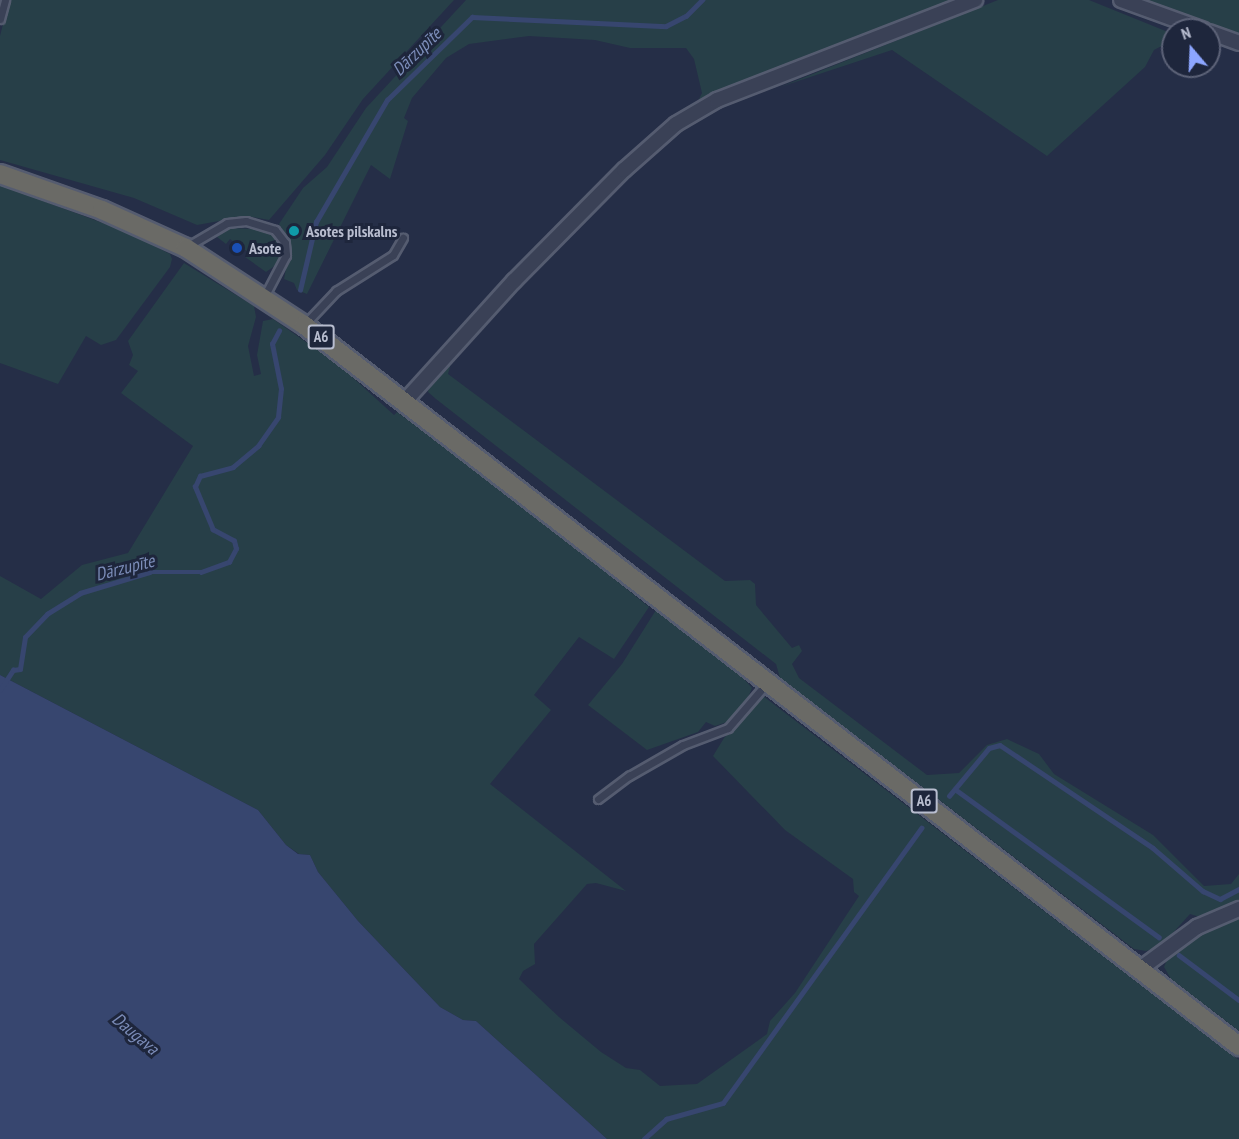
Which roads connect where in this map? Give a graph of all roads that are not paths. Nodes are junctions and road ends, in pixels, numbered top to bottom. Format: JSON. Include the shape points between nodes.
{"nodes":[{"id":1,"x":5,"y":0,"type":"edge"},
{"id":2,"x":975,"y":0,"type":"edge"},
{"id":3,"x":1121,"y":0,"type":"edge"},
{"id":4,"x":1171,"y":18,"type":"edge"},
{"id":5,"x":0,"y":19,"type":"edge"},
{"id":6,"x":1221,"y":36,"type":"edge"},
{"id":7,"x":1239,"y":43,"type":"edge"},
{"id":8,"x":0,"y":174,"type":"edge"},
{"id":9,"x":403,"y":238,"type":"dead end"},
{"id":10,"x":186,"y":248,"type":"junction"},
{"id":11,"x":264,"y":297,"type":"junction"},
{"id":12,"x":304,"y":325,"type":"junction"},
{"id":13,"x":406,"y":400,"type":"junction"},
{"id":14,"x":768,"y":681,"type":"junction"},
{"id":15,"x":598,"y":799,"type":"dead end"},
{"id":16,"x":1239,"y":909,"type":"edge"},
{"id":17,"x":1140,"y":969,"type":"junction"},
{"id":18,"x":1239,"y":1046,"type":"edge"}],
"edges":[{"from":1,"to":5,"type":"lane"},
{"from":2,"to":13,"type":"street","via":[[717,100],[676,124],[624,170],[514,281]]},
{"from":3,"to":4,"type":"street"},
{"from":6,"to":7,"type":"street"},
{"from":8,"to":10,"type":"highway","number":"A6","via":[[102,210]]},
{"from":9,"to":12,"type":"lane","via":[[393,255],[336,291]]},
{"from":10,"to":11,"type":"highway","number":"A6"},
{"from":10,"to":11,"type":"lane","via":[[227,223],[246,221],[275,230],[285,243],[286,255]]},
{"from":11,"to":12,"type":"highway","number":"A6"},
{"from":12,"to":13,"type":"highway","number":"A6"},
{"from":13,"to":14,"type":"highway","number":"A6"},
{"from":14,"to":15,"type":"lane","via":[[728,728],[683,745]]},
{"from":14,"to":17,"type":"highway","number":"A6"},
{"from":16,"to":17,"type":"street","via":[[1197,927]]},
{"from":17,"to":18,"type":"highway","number":"A6"}]}
